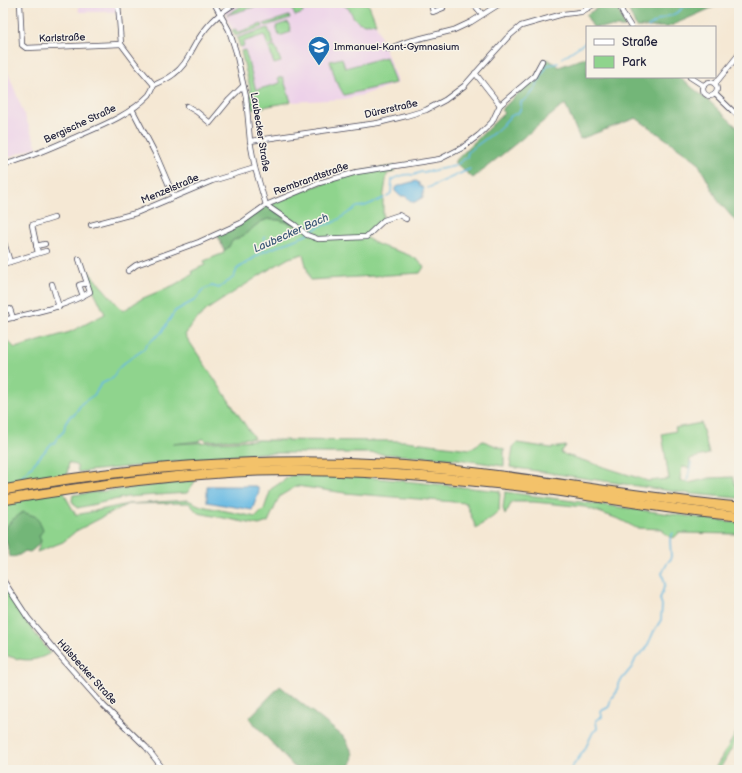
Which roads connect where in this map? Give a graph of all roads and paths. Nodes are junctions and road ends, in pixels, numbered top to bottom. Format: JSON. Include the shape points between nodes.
{"nodes":[{"id":1,"x":20,"y":3,"type":"edge"},
{"id":2,"x":118,"y":3,"type":"edge"},
{"id":3,"x":214,"y":3,"type":"edge"},
{"id":4,"x":236,"y":3,"type":"edge"},
{"id":5,"x":431,"y":3,"type":"edge"},
{"id":6,"x":441,"y":3,"type":"edge"},
{"id":7,"x":473,"y":3,"type":"edge"},
{"id":8,"x":501,"y":3,"type":"edge"},
{"id":9,"x":597,"y":3,"type":"edge"},
{"id":10,"x":619,"y":3,"type":"edge"},
{"id":11,"x":220,"y":14,"type":"junction"},
{"id":12,"x":482,"y":14,"type":"junction"},
{"id":13,"x":630,"y":26,"type":"edge"},
{"id":14,"x":121,"y":44,"type":"junction"},
{"id":15,"x":388,"y":49,"type":"dead end"},
{"id":16,"x":739,"y":54,"type":"edge"},
{"id":17,"x":542,"y":61,"type":"dead end"},
{"id":18,"x":475,"y":73,"type":"junction"},
{"id":19,"x":692,"y":78,"type":"edge"},
{"id":20,"x":154,"y":84,"type":"junction"},
{"id":21,"x":715,"y":84,"type":"junction"},
{"id":22,"x":243,"y":86,"type":"junction"},
{"id":23,"x":704,"y":86,"type":"junction"},
{"id":24,"x":715,"y":94,"type":"junction"},
{"id":25,"x":500,"y":105,"type":"junction"},
{"id":26,"x":187,"y":106,"type":"dead end"},
{"id":27,"x":132,"y":109,"type":"junction"},
{"id":28,"x":739,"y":117,"type":"edge"},
{"id":29,"x":250,"y":141,"type":"junction"},
{"id":30,"x":3,"y":165,"type":"edge"},
{"id":31,"x":255,"y":168,"type":"junction"},
{"id":32,"x":174,"y":198,"type":"junction"},
{"id":33,"x":266,"y":205,"type":"junction"},
{"id":34,"x":54,"y":218,"type":"dead end"},
{"id":35,"x":406,"y":219,"type":"dead end"},
{"id":36,"x":91,"y":225,"type":"dead end"},
{"id":37,"x":3,"y":239,"type":"edge"},
{"id":38,"x":45,"y":244,"type":"dead end"},
{"id":39,"x":36,"y":246,"type":"junction"},
{"id":40,"x":46,"y":251,"type":"dead end"},
{"id":41,"x":38,"y":253,"type":"junction"},
{"id":42,"x":79,"y":259,"type":"dead end"},
{"id":43,"x":10,"y":262,"type":"junction"},
{"id":44,"x":3,"y":264,"type":"edge"},
{"id":45,"x":128,"y":271,"type":"dead end"},
{"id":46,"x":87,"y":283,"type":"junction"},
{"id":47,"x":52,"y":284,"type":"dead end"},
{"id":48,"x":83,"y":296,"type":"junction"},
{"id":49,"x":59,"y":307,"type":"junction"},
{"id":50,"x":3,"y":311,"type":"edge"},
{"id":51,"x":3,"y":314,"type":"edge"},
{"id":52,"x":13,"y":318,"type":"junction"},
{"id":53,"x":71,"y":484,"type":"junction"},
{"id":54,"x":3,"y":490,"type":"edge"},
{"id":55,"x":3,"y":500,"type":"edge"},
{"id":56,"x":739,"y":507,"type":"edge"},
{"id":57,"x":739,"y":516,"type":"edge"},
{"id":58,"x":3,"y":580,"type":"edge"},
{"id":59,"x":164,"y":770,"type":"edge"}],
"edges":[{"from":1,"to":14,"type":"street","name":"Karlstraße","via":[[22,45],[26,48]]},
{"from":2,"to":14,"type":"street"},
{"from":3,"to":11,"type":"street","name":"Laubecker Straße"},
{"from":4,"to":11,"type":"street"},
{"from":5,"to":6,"type":"street","via":[[433,12],[443,8]]},
{"from":7,"to":12,"type":"street"},
{"from":8,"to":12,"type":"street"},
{"from":9,"to":18,"type":"street","name":"Dürerstraße","via":[[581,12],[563,14],[521,26]]},
{"from":10,"to":13,"type":"street"},
{"from":11,"to":20,"type":"street","via":[[175,74]]},
{"from":11,"to":22,"type":"street","name":"Laubecker Straße","via":[[232,38]]},
{"from":12,"to":15,"type":"street","via":[[454,30]]},
{"from":14,"to":20,"type":"street"},
{"from":16,"to":21,"type":"street"},
{"from":17,"to":25,"type":"street","via":[[534,76]]},
{"from":18,"to":25,"type":"street"},
{"from":18,"to":29,"type":"street","name":"Dürerstraße","via":[[464,86],[426,110],[378,123]]},
{"from":19,"to":23,"type":"street"},
{"from":20,"to":27,"type":"street","name":"Bergische Straße","via":[[150,94]]},
{"from":21,"to":23,"type":"street","via":[[708,82]]},
{"from":21,"to":24,"type":"street"},
{"from":22,"to":26,"type":"street","via":[[210,122]]},
{"from":22,"to":29,"type":"street","name":"Laubecker Straße"},
{"from":23,"to":24,"type":"street","via":[[706,95]]},
{"from":24,"to":28,"type":"street"},
{"from":25,"to":33,"type":"street","name":"Rembrandtstraße","via":[[492,122],[479,135],[462,148],[440,159],[357,172],[320,183]]},
{"from":27,"to":30,"type":"street","name":"Bergische Straße","via":[[93,130]]},
{"from":27,"to":32,"type":"street","via":[[156,154]]},
{"from":29,"to":31,"type":"street","name":"Laubecker Straße"},
{"from":31,"to":32,"type":"street","name":"Menzelstraße","via":[[212,181]]},
{"from":31,"to":33,"type":"street","name":"Laubecker Straße"},
{"from":32,"to":36,"type":"street","name":"Menzelstraße","via":[[136,213]]},
{"from":33,"to":35,"type":"street","via":[[306,234],[318,239],[366,237],[384,220],[399,215]]},
{"from":33,"to":45,"type":"street","name":"Rembrandtstraße","via":[[241,223],[199,242],[136,265]]},
{"from":34,"to":39,"type":"street","via":[[32,225]]},
{"from":37,"to":43,"type":"street"},
{"from":38,"to":39,"type":"street"},
{"from":39,"to":41,"type":"street"},
{"from":40,"to":41,"type":"street"},
{"from":41,"to":43,"type":"street"},
{"from":42,"to":46,"type":"street"},
{"from":43,"to":44,"type":"street"},
{"from":46,"to":48,"type":"street","via":[[90,292]]},
{"from":46,"to":48,"type":"street","via":[[79,285]]},
{"from":47,"to":49,"type":"street"},
{"from":48,"to":49,"type":"street"},
{"from":49,"to":52,"type":"street"},
{"from":50,"to":52,"type":"street","via":[[10,309]]},
{"from":51,"to":52,"type":"street","via":[[4,320]]},
{"from":53,"to":54,"type":"highway"},
{"from":53,"to":55,"type":"highway"},
{"from":53,"to":56,"type":"highway","via":[[149,470],[207,465],[380,464],[508,476]]},
{"from":53,"to":57,"type":"highway","via":[[258,471],[380,473],[543,489]]},
{"from":58,"to":59,"type":"street","name":"Hülsbecker Straße","via":[[28,618],[58,654],[104,706],[146,747]]}]}
